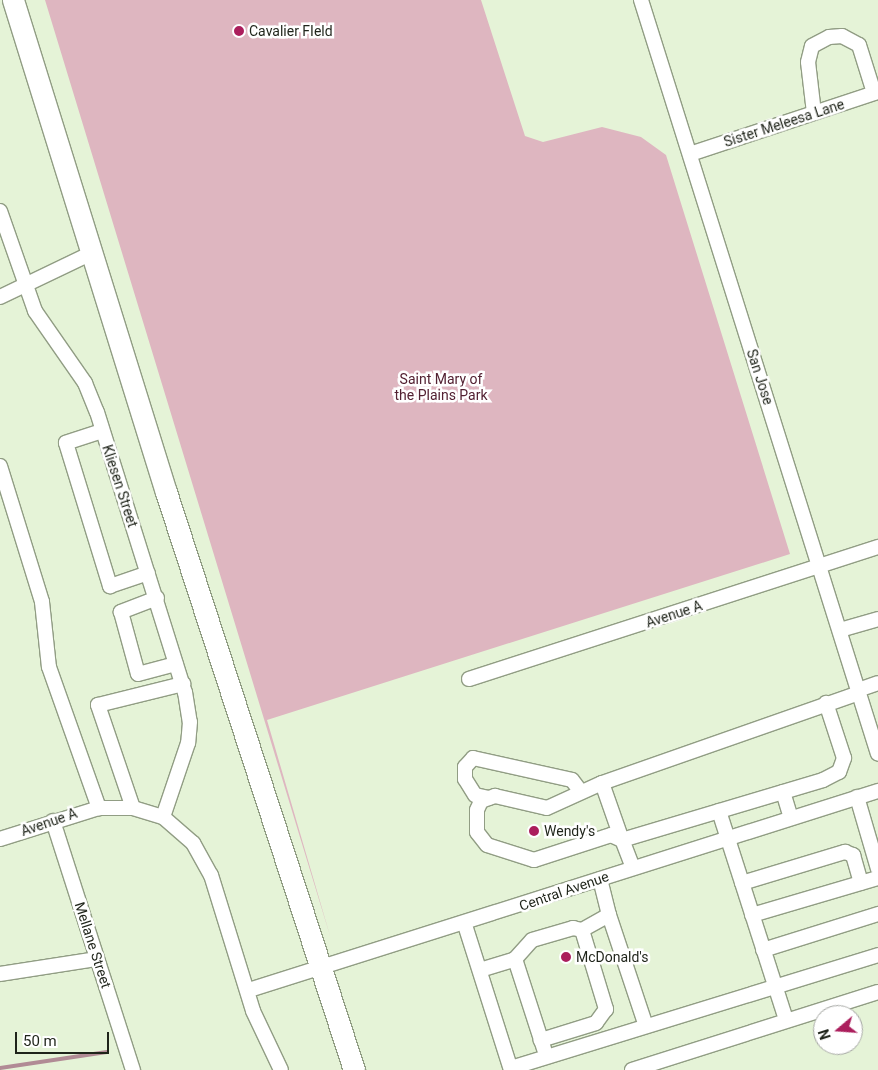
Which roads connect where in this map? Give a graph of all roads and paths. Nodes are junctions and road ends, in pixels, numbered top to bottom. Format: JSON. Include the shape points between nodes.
{"nodes":[{"id":1,"x":13,"y":0,"type":"edge"},
{"id":2,"x":641,"y":0,"type":"edge"},
{"id":3,"x":876,"y":93,"type":"edge"},
{"id":4,"x":814,"y":113,"type":"junction"},
{"id":5,"x":690,"y":154,"type":"junction"},
{"id":6,"x":1,"y":221,"type":"edge"},
{"id":7,"x":92,"y":253,"type":"junction"},
{"id":8,"x":22,"y":284,"type":"junction"},
{"id":9,"x":0,"y":297,"type":"edge"},
{"id":10,"x":102,"y":431,"type":"junction"},
{"id":11,"x":0,"y":466,"type":"edge"},
{"id":12,"x":878,"y":547,"type":"edge"},
{"id":13,"x":820,"y":565,"type":"junction"},
{"id":14,"x":148,"y":573,"type":"junction"},
{"id":15,"x":157,"y":598,"type":"junction"},
{"id":16,"x":878,"y":619,"type":"edge"},
{"id":17,"x":840,"y":630,"type":"junction"},
{"id":18,"x":176,"y":664,"type":"junction"},
{"id":19,"x":469,"y":679,"type":"dead end"},
{"id":20,"x":878,"y":683,"type":"edge"},
{"id":21,"x":183,"y":684,"type":"junction"},
{"id":22,"x":858,"y":691,"type":"junction"},
{"id":23,"x":826,"y":703,"type":"junction"},
{"id":24,"x":878,"y":754,"type":"edge"},
{"id":25,"x":602,"y":783,"type":"junction"},
{"id":26,"x":878,"y":791,"type":"edge"},
{"id":27,"x":581,"y":792,"type":"junction"},
{"id":28,"x":783,"y":792,"type":"junction"},
{"id":29,"x":489,"y":798,"type":"junction"},
{"id":30,"x":857,"y":798,"type":"junction"},
{"id":31,"x":99,"y":808,"type":"junction"},
{"id":32,"x":133,"y":808,"type":"junction"},
{"id":33,"x":718,"y":811,"type":"junction"},
{"id":34,"x":163,"y":817,"type":"junction"},
{"id":35,"x":791,"y":818,"type":"junction"},
{"id":36,"x":53,"y":821,"type":"junction"},
{"id":37,"x":727,"y":838,"type":"junction"},
{"id":38,"x":0,"y":839,"type":"edge"},
{"id":39,"x":622,"y":840,"type":"junction"},
{"id":40,"x":632,"y":868,"type":"junction"},
{"id":41,"x":878,"y":869,"type":"edge"},
{"id":42,"x":878,"y":878,"type":"edge"},
{"id":43,"x":600,"y":879,"type":"junction"},
{"id":44,"x":742,"y":882,"type":"junction"},
{"id":45,"x":861,"y":883,"type":"junction"},
{"id":46,"x":878,"y":914,"type":"edge"},
{"id":47,"x":609,"y":915,"type":"junction"},
{"id":48,"x":752,"y":915,"type":"junction"},
{"id":49,"x":465,"y":925,"type":"junction"},
{"id":50,"x":582,"y":930,"type":"junction"},
{"id":51,"x":764,"y":950,"type":"junction"},
{"id":52,"x":878,"y":955,"type":"edge"},
{"id":53,"x":97,"y":959,"type":"junction"},
{"id":54,"x":515,"y":960,"type":"junction"},
{"id":55,"x":323,"y":969,"type":"junction"},
{"id":56,"x":480,"y":970,"type":"junction"},
{"id":57,"x":0,"y":974,"type":"edge"},
{"id":58,"x":775,"y":985,"type":"junction"},
{"id":59,"x":250,"y":990,"type":"junction"},
{"id":60,"x":878,"y":992,"type":"edge"},
{"id":61,"x":786,"y":1020,"type":"junction"},
{"id":62,"x":646,"y":1026,"type":"junction"},
{"id":63,"x":541,"y":1040,"type":"junction"},
{"id":64,"x":546,"y":1057,"type":"junction"},
{"id":65,"x":511,"y":1069,"type":"edge"},
{"id":66,"x":133,"y":1070,"type":"edge"},
{"id":67,"x":281,"y":1070,"type":"edge"},
{"id":68,"x":354,"y":1070,"type":"edge"},
{"id":69,"x":632,"y":1070,"type":"edge"}],
"edges":[{"from":1,"to":7,"type":"highway"},
{"from":2,"to":5,"type":"street","name":"San Jose"},
{"from":3,"to":4,"type":"street","name":"Sister Meleesa Lane"},
{"from":3,"to":4,"type":"street","via":[[858,45],[851,38],[829,37],[812,46],[808,62]]},
{"from":4,"to":5,"type":"street","name":"Sister Meleesa Lane"},
{"from":5,"to":13,"type":"street","name":"San Jose"},
{"from":6,"to":8,"type":"street","name":"Kliesen Street"},
{"from":7,"to":8,"type":"street"},
{"from":7,"to":55,"type":"highway"},
{"from":8,"to":9,"type":"street"},
{"from":8,"to":10,"type":"street","name":"Kliesen Street","via":[[35,311],[84,383]]},
{"from":10,"to":14,"type":"street","name":"Kliesen Street"},
{"from":10,"to":14,"type":"street","via":[[66,443],[110,586]]},
{"from":11,"to":31,"type":"street","via":[[42,602],[49,667]]},
{"from":12,"to":13,"type":"street","name":"Avenue A"},
{"from":13,"to":17,"type":"street","name":"San Jose"},
{"from":13,"to":19,"type":"street","name":"Avenue A"},
{"from":14,"to":15,"type":"street","name":"Kliesen Street"},
{"from":15,"to":18,"type":"street","name":"Kliesen Street"},
{"from":15,"to":18,"type":"street","via":[[121,612],[138,674]]},
{"from":16,"to":17,"type":"street"},
{"from":17,"to":22,"type":"street","name":"San Jose"},
{"from":18,"to":21,"type":"street","name":"Kliesen Street"},
{"from":20,"to":22,"type":"street"},
{"from":21,"to":32,"type":"street","via":[[98,705]]},
{"from":21,"to":34,"type":"street","name":"Kliesen Street","via":[[190,722],[178,777]]},
{"from":22,"to":23,"type":"street"},
{"from":22,"to":24,"type":"street","name":"San Jose"},
{"from":23,"to":25,"type":"street"},
{"from":23,"to":28,"type":"street","via":[[844,767],[823,780]]},
{"from":25,"to":27,"type":"street"},
{"from":25,"to":39,"type":"street"},
{"from":26,"to":30,"type":"street","name":"Central Avenue"},
{"from":27,"to":29,"type":"street","via":[[548,808]]},
{"from":27,"to":29,"type":"street","via":[[572,780],[472,758],[465,767],[465,779],[475,795]]},
{"from":28,"to":33,"type":"street"},
{"from":28,"to":35,"type":"street"},
{"from":29,"to":39,"type":"street","via":[[481,801],[475,820],[487,846],[534,860],[592,838],[611,835]]},
{"from":30,"to":35,"type":"street","name":"Central Avenue"},
{"from":30,"to":41,"type":"street"},
{"from":31,"to":32,"type":"street","name":"Avenue A"},
{"from":31,"to":36,"type":"street","name":"Avenue A"},
{"from":32,"to":34,"type":"street","name":"Avenue A"},
{"from":33,"to":37,"type":"street"},
{"from":33,"to":39,"type":"street"},
{"from":34,"to":59,"type":"street","via":[[194,843],[211,875]]},
{"from":35,"to":37,"type":"street","name":"Central Avenue"},
{"from":36,"to":38,"type":"street","name":"Avenue A"},
{"from":36,"to":53,"type":"street","name":"Mellane Street"},
{"from":37,"to":40,"type":"street","name":"Central Avenue"},
{"from":37,"to":44,"type":"street"},
{"from":39,"to":40,"type":"street"},
{"from":40,"to":43,"type":"street","name":"Central Avenue"},
{"from":42,"to":45,"type":"street"},
{"from":43,"to":47,"type":"street"},
{"from":43,"to":49,"type":"street","name":"Central Avenue"},
{"from":44,"to":45,"type":"street","via":[[845,852],[853,855]]},
{"from":44,"to":48,"type":"street"},
{"from":45,"to":48,"type":"street"},
{"from":46,"to":51,"type":"street"},
{"from":47,"to":50,"type":"street"},
{"from":47,"to":62,"type":"street"},
{"from":48,"to":51,"type":"street"},
{"from":49,"to":55,"type":"street","name":"Central Avenue"},
{"from":49,"to":56,"type":"street"},
{"from":50,"to":54,"type":"street","via":[[573,928],[532,940]]},
{"from":50,"to":63,"type":"street","via":[[606,1009],[596,1023]]},
{"from":51,"to":58,"type":"street"},
{"from":52,"to":58,"type":"street"},
{"from":53,"to":57,"type":"street"},
{"from":53,"to":66,"type":"street","name":"Mellane Street"},
{"from":54,"to":56,"type":"street"},
{"from":54,"to":63,"type":"street"},
{"from":55,"to":59,"type":"street","name":"Central Avenue"},
{"from":55,"to":68,"type":"highway"},
{"from":56,"to":65,"type":"street"},
{"from":58,"to":61,"type":"street"},
{"from":58,"to":62,"type":"street"},
{"from":59,"to":67,"type":"street","via":[[253,1011]]},
{"from":60,"to":61,"type":"street"},
{"from":61,"to":69,"type":"street"},
{"from":62,"to":64,"type":"street"},
{"from":63,"to":64,"type":"street"},
{"from":64,"to":65,"type":"street"}]}
